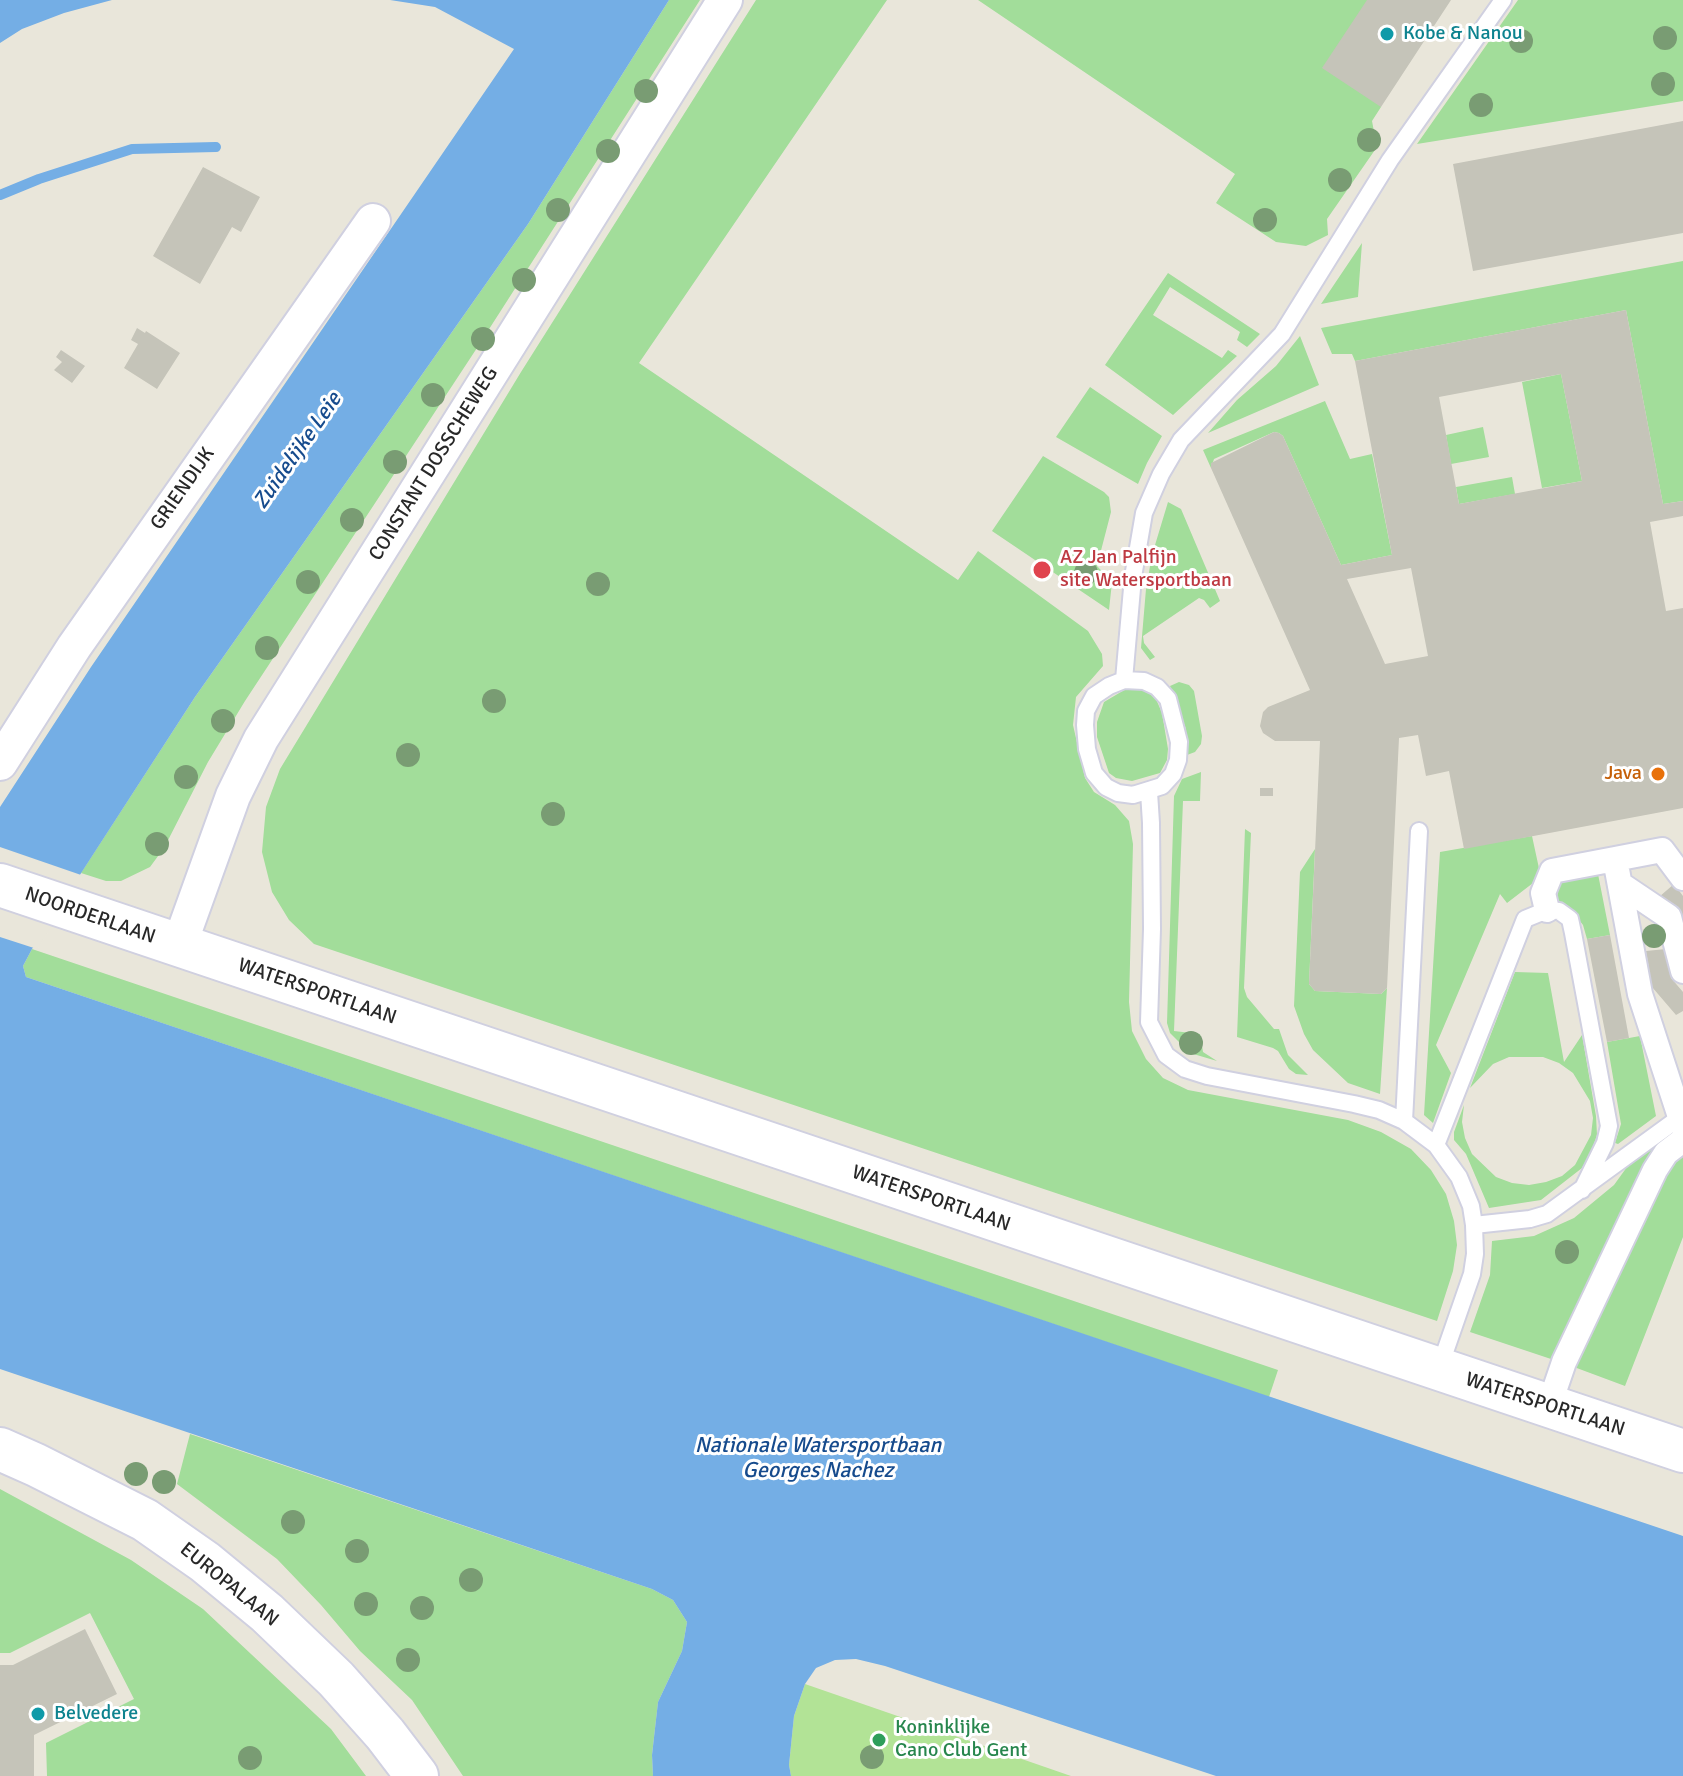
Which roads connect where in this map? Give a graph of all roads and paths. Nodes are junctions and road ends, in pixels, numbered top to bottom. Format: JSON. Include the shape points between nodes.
{"nodes":[{"id":1,"x":725,"y":0,"type":"edge"},
{"id":2,"x":1503,"y":0,"type":"edge"},
{"id":3,"x":373,"y":221,"type":"dead end"},
{"id":4,"x":1124,"y":680,"type":"junction"},
{"id":5,"x":0,"y":763,"type":"edge"},
{"id":6,"x":1149,"y":792,"type":"junction"},
{"id":7,"x":1419,"y":831,"type":"dead end"},
{"id":8,"x":1615,"y":859,"type":"junction"},
{"id":9,"x":1683,"y":878,"type":"edge"},
{"id":10,"x":1620,"y":884,"type":"junction"},
{"id":11,"x":0,"y":885,"type":"edge"},
{"id":12,"x":1547,"y":910,"type":"junction"},
{"id":13,"x":179,"y":946,"type":"junction"},
{"id":14,"x":1683,"y":971,"type":"edge"},
{"id":15,"x":1404,"y":1121,"type":"junction"},
{"id":16,"x":1682,"y":1125,"type":"edge"},
{"id":17,"x":1436,"y":1145,"type":"junction"},
{"id":18,"x":1582,"y":1190,"type":"junction"},
{"id":19,"x":1474,"y":1225,"type":"junction"},
{"id":20,"x":1439,"y":1370,"type":"junction"},
{"id":21,"x":1549,"y":1406,"type":"junction"},
{"id":22,"x":0,"y":1449,"type":"edge"},
{"id":23,"x":1683,"y":1451,"type":"edge"},
{"id":24,"x":417,"y":1776,"type":"edge"}],
"edges":[{"from":1,"to":13,"type":"street","name":"CONSTANT DOSSCHEWEG","via":[[261,739],[233,796]]},
{"from":2,"to":4,"type":"lane","via":[[1365,197],[1282,334],[1181,440],[1161,474],[1144,513]]},
{"from":3,"to":5,"type":"street","name":"GRIENDIJK","via":[[74,647]]},
{"from":4,"to":6,"type":"lane","via":[[1157,687],[1168,699],[1174,719],[1178,760],[1173,774]]},
{"from":4,"to":6,"type":"lane","via":[[1094,696],[1086,711],[1087,749],[1094,773],[1106,787],[1133,795]]},
{"from":6,"to":15,"type":"lane","via":[[1149,1022],[1166,1055],[1207,1076],[1354,1104]]},
{"from":7,"to":15,"type":"lane"},
{"from":8,"to":9,"type":"street","via":[[1662,850]]},
{"from":8,"to":10,"type":"street"},
{"from":8,"to":12,"type":"street","via":[[1552,871],[1543,893]]},
{"from":10,"to":14,"type":"street","via":[[1669,917]]},
{"from":10,"to":16,"type":"street","via":[[1640,994]]},
{"from":11,"to":13,"type":"street","name":"NOORDERLAAN"},
{"from":12,"to":17,"type":"lane","via":[[1525,919],[1520,929]]},
{"from":12,"to":18,"type":"lane","via":[[1570,919],[1609,1126]]},
{"from":13,"to":20,"type":"street","name":"WATERSPORTLAAN"},
{"from":15,"to":17,"type":"lane"},
{"from":16,"to":18,"type":"lane"},
{"from":16,"to":21,"type":"street","via":[[1655,1170],[1564,1362]]},
{"from":17,"to":19,"type":"lane","via":[[1459,1177]]},
{"from":18,"to":19,"type":"lane","via":[[1547,1214]]},
{"from":19,"to":20,"type":"lane","via":[[1472,1274]]},
{"from":20,"to":21,"type":"street","name":"WATERSPORTLAAN"},
{"from":21,"to":23,"type":"street","name":"WATERSPORTLAAN"},
{"from":22,"to":24,"type":"street","name":"EUROPALAAN","via":[[145,1520],[205,1562],[336,1679]]}]}
